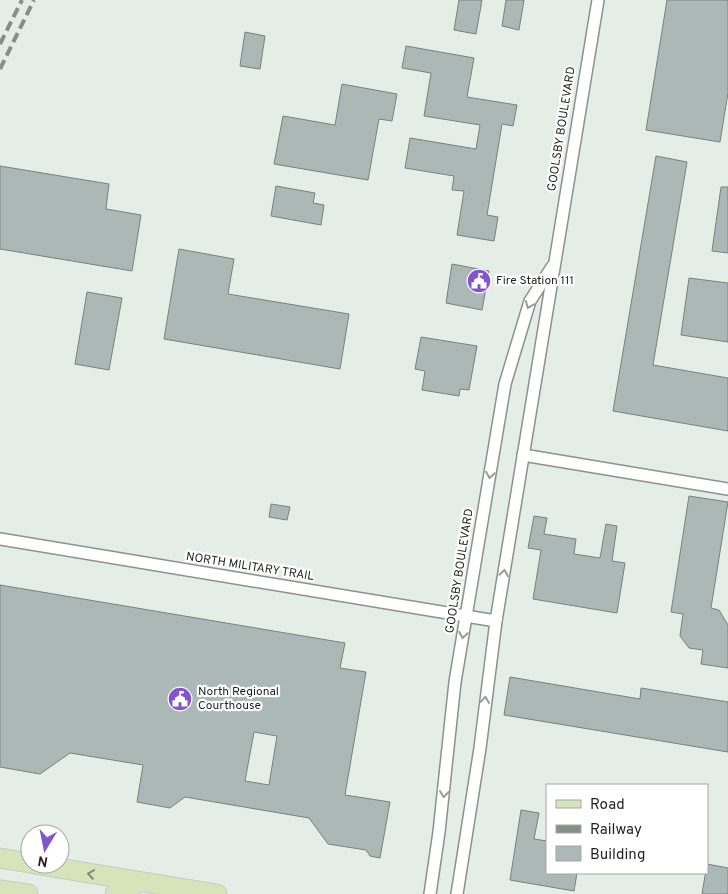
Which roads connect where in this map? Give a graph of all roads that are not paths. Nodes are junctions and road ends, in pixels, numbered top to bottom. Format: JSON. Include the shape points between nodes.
{"nodes":[{"id":1,"x":598,"y":0,"type":"edge"},
{"id":2,"x":554,"y":263,"type":"junction"},
{"id":3,"x":523,"y":455,"type":"junction"},
{"id":4,"x":728,"y":489,"type":"edge"},
{"id":5,"x":0,"y":539,"type":"edge"},
{"id":6,"x":466,"y":616,"type":"junction"},
{"id":7,"x":496,"y":621,"type":"junction"},
{"id":8,"x":0,"y":858,"type":"edge"},
{"id":9,"x":20,"y":862,"type":"edge"},
{"id":10,"x":70,"y":870,"type":"edge"},
{"id":11,"x":139,"y":882,"type":"junction"},
{"id":12,"x":0,"y":890,"type":"edge"},
{"id":13,"x":28,"y":894,"type":"edge"},
{"id":14,"x":115,"y":894,"type":"edge"},
{"id":15,"x":217,"y":894,"type":"edge"},
{"id":16,"x":430,"y":894,"type":"edge"},
{"id":17,"x":457,"y":894,"type":"edge"}],
"edges":[{"from":1,"to":2,"type":"street","name":"GOOLSBY BOULEVARD"},
{"from":2,"to":3,"type":"street","name":"GOOLSBY BOULEVARD"},
{"from":2,"to":6,"type":"street","name":"GOOLSBY BOULEVARD","one_way":true,"via":[[530,301],[505,384]]},
{"from":3,"to":4,"type":"street"},
{"from":7,"to":3,"type":"street","name":"GOOLSBY BOULEVARD","one_way":true},
{"from":5,"to":6,"type":"street","name":"NORTH MILITARY TRAIL"},
{"from":6,"to":7,"type":"street","name":"NORTH MILITARY TRAIL"},
{"from":6,"to":16,"type":"street","name":"GOOLSBY BOULEVARD","one_way":true},
{"from":17,"to":7,"type":"street","name":"GOOLSBY BOULEVARD","one_way":true},
{"from":8,"to":9,"type":"main road"},
{"from":11,"to":10,"type":"main road","one_way":true},
{"from":11,"to":14,"type":"main road"},
{"from":11,"to":15,"type":"main road"},
{"from":12,"to":13,"type":"main road"}]}
